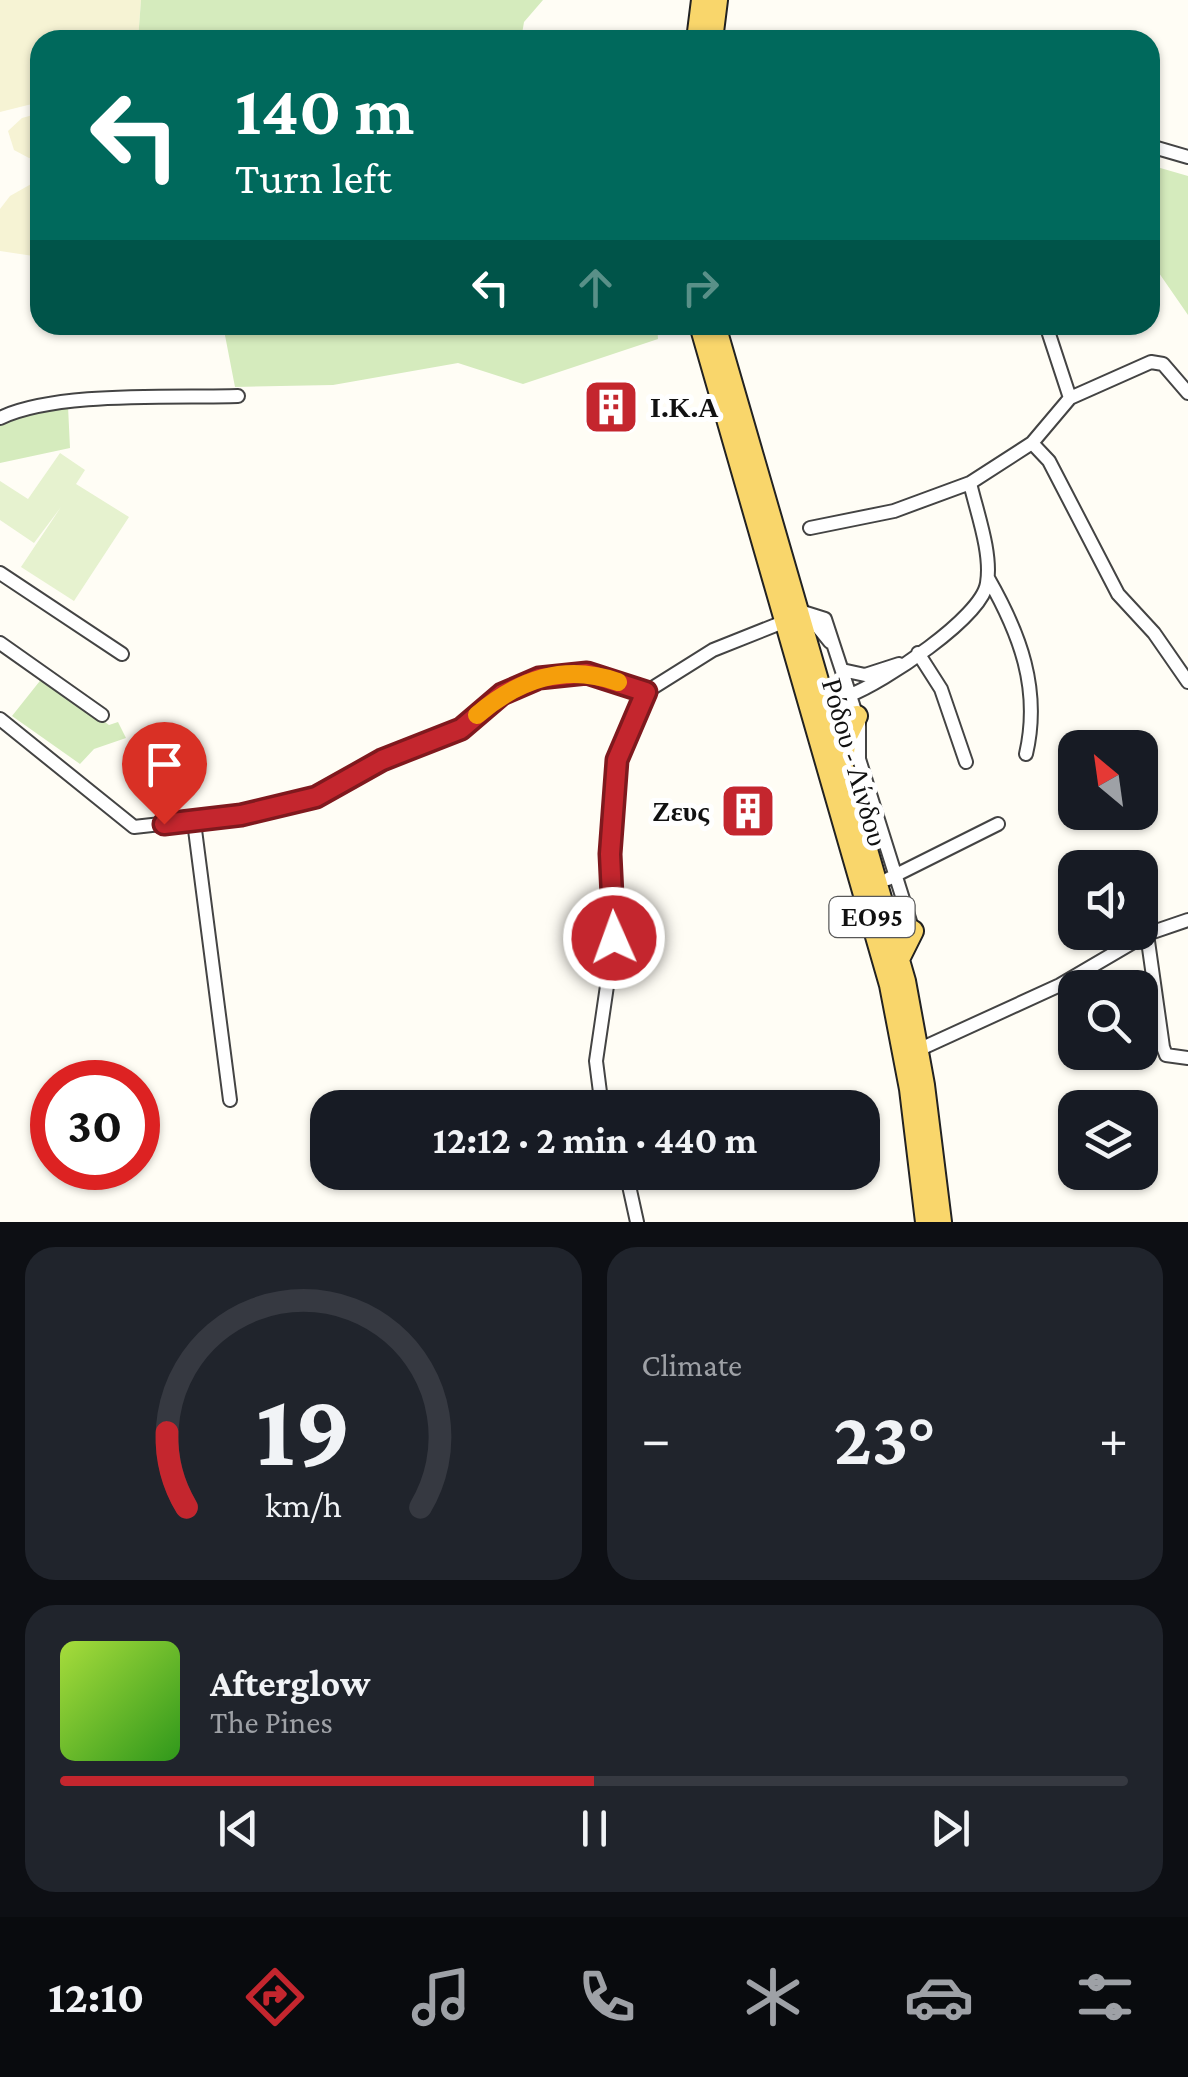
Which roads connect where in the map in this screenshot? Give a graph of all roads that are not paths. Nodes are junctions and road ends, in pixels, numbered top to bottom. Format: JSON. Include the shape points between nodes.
{"nodes":[{"id":1,"x":702,"y":0,"type":"edge"},
{"id":2,"x":717,"y":0,"type":"edge"},
{"id":3,"x":698,"y":30,"type":"edge"},
{"id":4,"x":713,"y":30,"type":"edge"},
{"id":5,"x":1160,"y":149,"type":"edge"},
{"id":6,"x":1188,"y":157,"type":"edge"},
{"id":7,"x":703,"y":335,"type":"edge"},
{"id":8,"x":718,"y":335,"type":"edge"},
{"id":9,"x":1049,"y":335,"type":"edge"},
{"id":10,"x":1188,"y":393,"type":"edge"},
{"id":11,"x":238,"y":396,"type":"dead end"},
{"id":12,"x":1070,"y":398,"type":"junction"},
{"id":13,"x":0,"y":418,"type":"edge"},
{"id":14,"x":1032,"y":444,"type":"junction"},
{"id":15,"x":970,"y":483,"type":"junction"},
{"id":16,"x":810,"y":528,"type":"dead end"},
{"id":17,"x":0,"y":573,"type":"edge"},
{"id":18,"x":988,"y":578,"type":"junction"},
{"id":19,"x":791,"y":617,"type":"junction"},
{"id":20,"x":0,"y":643,"type":"edge"},
{"id":21,"x":918,"y":653,"type":"junction"},
{"id":22,"x":122,"y":654,"type":"dead end"},
{"id":23,"x":902,"y":664,"type":"junction"},
{"id":24,"x":842,"y":670,"type":"junction"},
{"id":25,"x":1188,"y":682,"type":"edge"},
{"id":26,"x":646,"y":692,"type":"junction"},
{"id":27,"x":850,"y":696,"type":"junction"},
{"id":28,"x":102,"y":715,"type":"dead end"},
{"id":29,"x":857,"y":716,"type":"junction"},
{"id":30,"x":0,"y":719,"type":"edge"},
{"id":31,"x":1026,"y":754,"type":"dead end"},
{"id":32,"x":966,"y":762,"type":"dead end"},
{"id":33,"x":843,"y":766,"type":"junction"},
{"id":34,"x":194,"y":822,"type":"junction"},
{"id":35,"x":998,"y":824,"type":"dead end"},
{"id":36,"x":887,"y":880,"type":"junction"},
{"id":37,"x":1188,"y":920,"type":"edge"},
{"id":38,"x":1158,"y":930,"type":"edge"},
{"id":39,"x":912,"y":931,"type":"joint"},
{"id":40,"x":1120,"y":950,"type":"edge"},
{"id":41,"x":1149,"y":950,"type":"edge"},
{"id":42,"x":899,"y":959,"type":"junction"},
{"id":43,"x":918,"y":1050,"type":"junction"},
{"id":44,"x":1188,"y":1058,"type":"edge"},
{"id":45,"x":599,"y":1090,"type":"edge"},
{"id":46,"x":230,"y":1100,"type":"dead end"},
{"id":47,"x":630,"y":1190,"type":"edge"},
{"id":48,"x":637,"y":1222,"type":"edge"},
{"id":49,"x":926,"y":1222,"type":"edge"},
{"id":50,"x":941,"y":1222,"type":"edge"}],
"edges":[{"from":1,"to":3,"type":"main road"},
{"from":2,"to":4,"type":"main road"},
{"from":5,"to":6,"type":"street"},
{"from":7,"to":19,"type":"main road","name":"Ρόδου - Λίνδου","number":"ΕΟ95"},
{"from":8,"to":19,"type":"main road","name":"Ρόδου - Λίνδου","number":"ΕΟ95"},
{"from":9,"to":12,"type":"street"},
{"from":10,"to":12,"type":"street","via":[[1157,361]]},
{"from":11,"to":13,"type":"street","via":[[66,403]]},
{"from":12,"to":14,"type":"street"},
{"from":14,"to":15,"type":"street"},
{"from":14,"to":25,"type":"street","via":[[1049,460],[1118,594]]},
{"from":15,"to":16,"type":"street","via":[[894,511]]},
{"from":15,"to":18,"type":"street"},
{"from":17,"to":22,"type":"street"},
{"from":18,"to":21,"type":"street","via":[[969,613]]},
{"from":18,"to":31,"type":"street","via":[[1022,644],[1030,680],[1033,723]]},
{"from":19,"to":24,"type":"street","via":[[817,626]]},
{"from":19,"to":26,"type":"street","via":[[713,650]]},
{"from":19,"to":33,"type":"main road","name":"Ρόδου - Λίνδου","number":"ΕΟ95"},
{"from":19,"to":49,"type":"main road","name":"Ρόδου - Λίνδου","number":"ΕΟ95","via":[[890,985]]},
{"from":20,"to":28,"type":"street"},
{"from":21,"to":23,"type":"street"},
{"from":21,"to":32,"type":"street","via":[[940,688]]},
{"from":23,"to":24,"type":"street","via":[[865,674]]},
{"from":23,"to":27,"type":"street"},
{"from":24,"to":27,"type":"street"},
{"from":26,"to":34,"type":"street","via":[[587,673],[539,678],[502,694],[461,729],[382,760],[316,797]]},
{"from":26,"to":45,"type":"street","via":[[617,760],[614,938]]},
{"from":27,"to":29,"type":"street"},
{"from":29,"to":33,"type":"main road"},
{"from":29,"to":36,"type":"street","via":[[858,756]]},
{"from":30,"to":34,"type":"street","via":[[134,827]]},
{"from":33,"to":36,"type":"main road","name":"Ρόδου - Λίνδου","number":"ΕΟ95"},
{"from":34,"to":46,"type":"street"},
{"from":35,"to":36,"type":"street"},
{"from":36,"to":39,"type":"street"},
{"from":36,"to":42,"type":"main road","name":"Ρόδου - Λίνδου","number":"ΕΟ95"},
{"from":37,"to":38,"type":"street"},
{"from":39,"to":42,"type":"main road"},
{"from":40,"to":43,"type":"street"},
{"from":41,"to":44,"type":"street","via":[[1163,1047],[1166,1055]]},
{"from":42,"to":43,"type":"main road","name":"Ρόδου - Λίνδου","number":"ΕΟ95"},
{"from":43,"to":50,"type":"main road","name":"Ρόδου - Λίνδου","number":"ΕΟ95"},
{"from":47,"to":48,"type":"street"}]}
